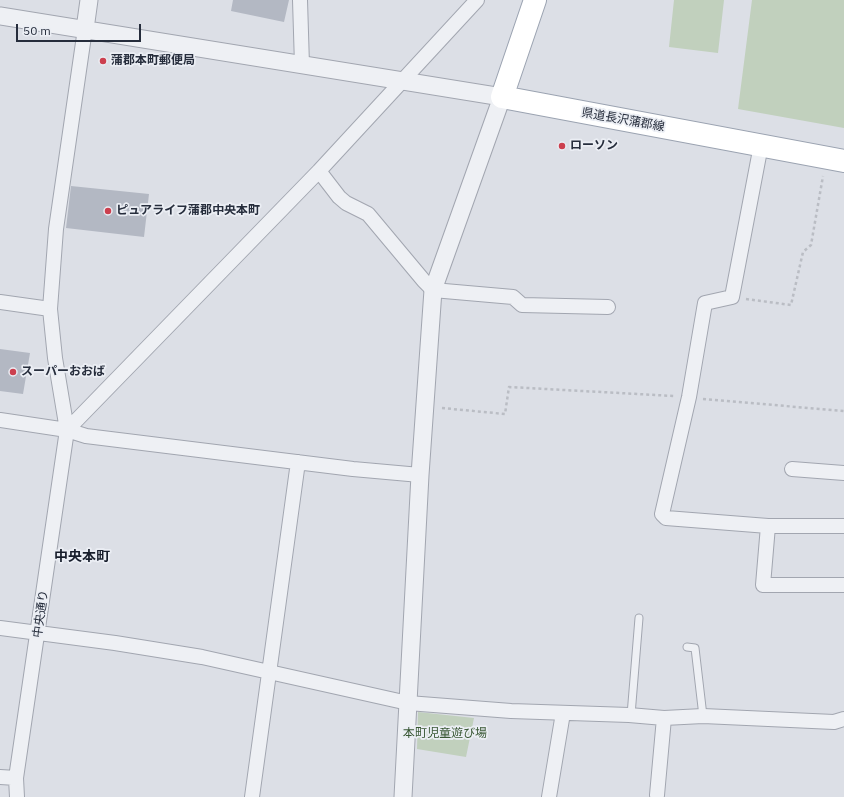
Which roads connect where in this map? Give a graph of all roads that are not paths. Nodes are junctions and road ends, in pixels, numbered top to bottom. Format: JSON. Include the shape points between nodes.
{"nodes":[{"id":1,"x":89,"y":0,"type":"edge"},
{"id":2,"x":300,"y":0,"type":"edge"},
{"id":3,"x":477,"y":0,"type":"edge"},
{"id":4,"x":535,"y":0,"type":"edge"},
{"id":5,"x":0,"y":16,"type":"edge"},
{"id":6,"x":85,"y":29,"type":"junction"},
{"id":7,"x":302,"y":65,"type":"junction"},
{"id":8,"x":403,"y":82,"type":"junction"},
{"id":9,"x":502,"y":98,"type":"junction"},
{"id":10,"x":761,"y":145,"type":"junction"},
{"id":11,"x":835,"y":159,"type":"edge"},
{"id":12,"x":319,"y":170,"type":"junction"},
{"id":13,"x":433,"y":290,"type":"junction"},
{"id":14,"x":0,"y":302,"type":"edge"},
{"id":15,"x":608,"y":308,"type":"dead end"},
{"id":16,"x":50,"y":309,"type":"junction"},
{"id":17,"x":0,"y":420,"type":"edge"},
{"id":18,"x":67,"y":430,"type":"junction"},
{"id":19,"x":298,"y":462,"type":"junction"},
{"id":20,"x":792,"y":469,"type":"dead end"},
{"id":21,"x":844,"y":473,"type":"edge"},
{"id":22,"x":420,"y":475,"type":"junction"},
{"id":23,"x":768,"y":526,"type":"junction"},
{"id":24,"x":844,"y":526,"type":"edge"},
{"id":25,"x":844,"y":586,"type":"edge"},
{"id":26,"x":639,"y":618,"type":"dead end"},
{"id":27,"x":0,"y":628,"type":"edge"},
{"id":28,"x":38,"y":633,"type":"junction"},
{"id":29,"x":687,"y":647,"type":"dead end"},
{"id":30,"x":269,"y":671,"type":"junction"},
{"id":31,"x":408,"y":703,"type":"junction"},
{"id":32,"x":563,"y":713,"type":"junction"},
{"id":33,"x":631,"y":715,"type":"junction"},
{"id":34,"x":703,"y":716,"type":"junction"},
{"id":35,"x":664,"y":718,"type":"junction"},
{"id":36,"x":844,"y":719,"type":"edge"},
{"id":37,"x":0,"y":777,"type":"edge"},
{"id":38,"x":16,"y":778,"type":"junction"},
{"id":39,"x":657,"y":795,"type":"dead end"},
{"id":40,"x":17,"y":797,"type":"edge"},
{"id":41,"x":252,"y":797,"type":"edge"},
{"id":42,"x":403,"y":797,"type":"edge"},
{"id":43,"x":549,"y":797,"type":"edge"}],
"edges":[{"from":1,"to":6,"type":"street"},
{"from":2,"to":7,"type":"street"},
{"from":3,"to":8,"type":"street"},
{"from":4,"to":9,"type":"main road"},
{"from":5,"to":6,"type":"street"},
{"from":6,"to":7,"type":"street"},
{"from":6,"to":16,"type":"street","name":"中央通り","via":[[56,229]]},
{"from":7,"to":8,"type":"street"},
{"from":8,"to":9,"type":"street"},
{"from":8,"to":12,"type":"street"},
{"from":9,"to":10,"type":"main road","name":"県道長沢蒲郡線"},
{"from":9,"to":13,"type":"street"},
{"from":10,"to":11,"type":"main road","name":"県道長沢蒲郡線"},
{"from":10,"to":23,"type":"street","via":[[732,297],[705,303],[689,397],[662,514],[666,518]]},
{"from":12,"to":13,"type":"street","via":[[339,197],[368,214]]},
{"from":12,"to":18,"type":"street"},
{"from":13,"to":15,"type":"street","via":[[513,297],[522,305]]},
{"from":13,"to":22,"type":"street"},
{"from":14,"to":16,"type":"street"},
{"from":16,"to":18,"type":"street","name":"中央通り"},
{"from":17,"to":18,"type":"street"},
{"from":18,"to":19,"type":"street","via":[[86,436]]},
{"from":18,"to":28,"type":"street","name":"中央通り"},
{"from":19,"to":22,"type":"street"},
{"from":19,"to":30,"type":"street"},
{"from":20,"to":21,"type":"street"},
{"from":22,"to":31,"type":"street"},
{"from":23,"to":24,"type":"street"},
{"from":23,"to":25,"type":"street","via":[[763,585]]},
{"from":26,"to":33,"type":"lane"},
{"from":27,"to":28,"type":"street"},
{"from":28,"to":30,"type":"street","via":[[194,656]]},
{"from":28,"to":38,"type":"street","name":"中央通り"},
{"from":29,"to":34,"type":"lane","via":[[695,648]]},
{"from":30,"to":31,"type":"street"},
{"from":30,"to":41,"type":"street"},
{"from":31,"to":32,"type":"street"},
{"from":31,"to":42,"type":"street"},
{"from":32,"to":33,"type":"street"},
{"from":32,"to":43,"type":"street"},
{"from":33,"to":35,"type":"street"},
{"from":34,"to":35,"type":"street"},
{"from":34,"to":36,"type":"street","via":[[834,722]]},
{"from":35,"to":39,"type":"street"},
{"from":37,"to":38,"type":"street"},
{"from":38,"to":40,"type":"street","name":"中央通り"}]}
